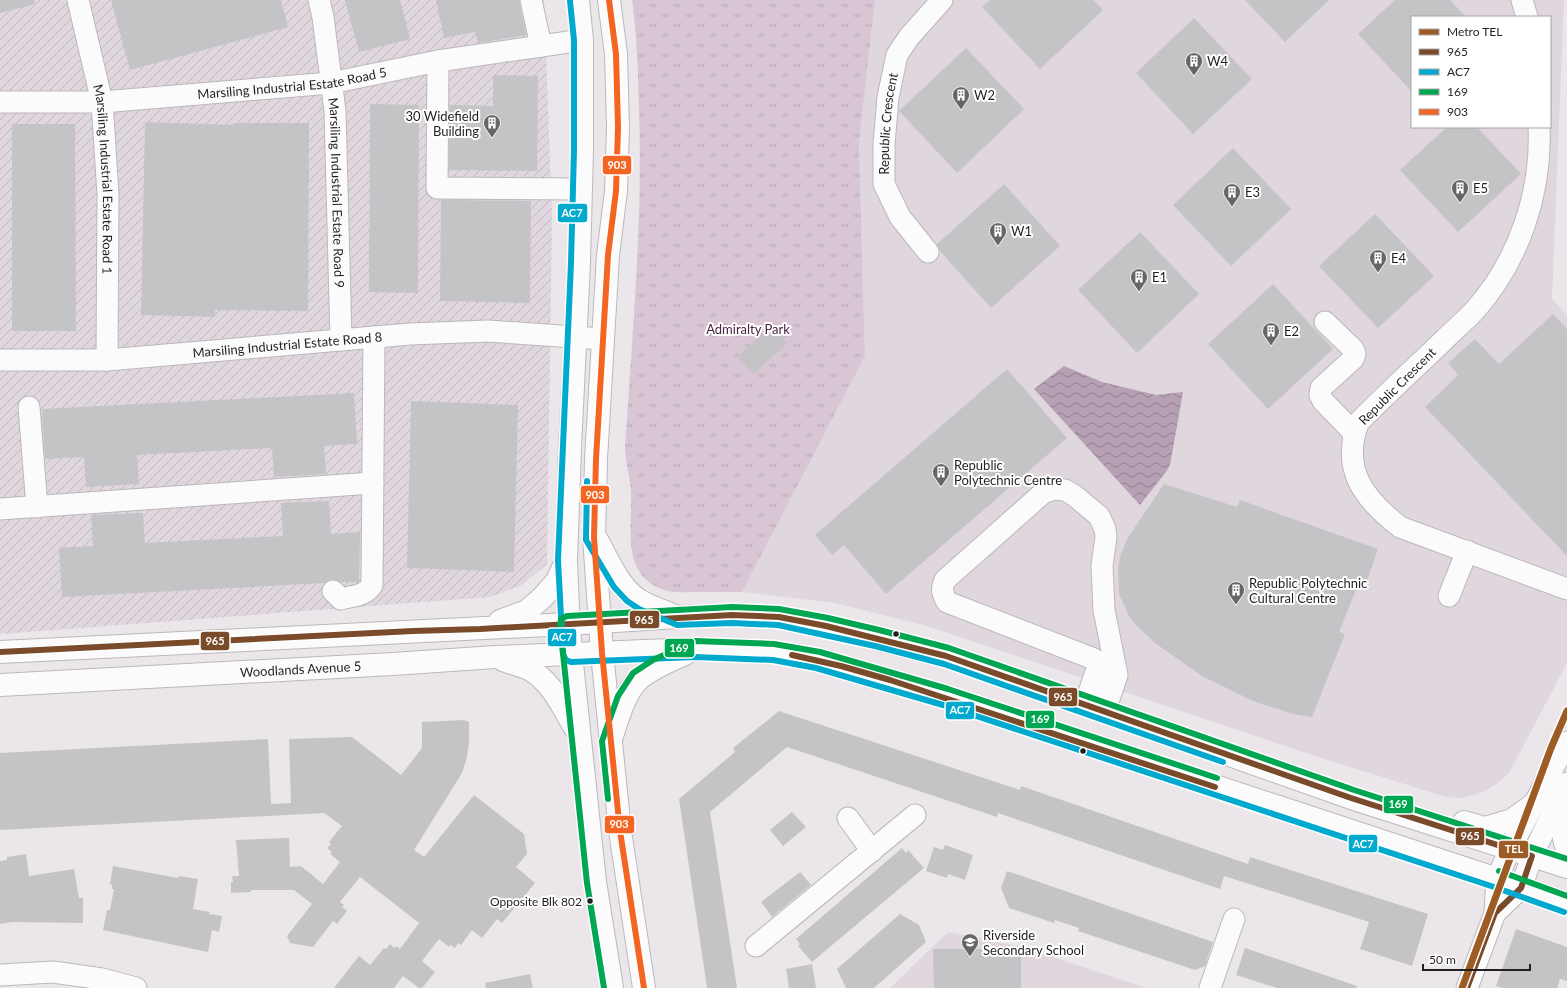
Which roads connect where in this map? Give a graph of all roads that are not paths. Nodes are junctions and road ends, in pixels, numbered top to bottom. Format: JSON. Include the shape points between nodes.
{"nodes":[{"id":1,"x":78,"y":0,"type":"edge"},
{"id":2,"x":318,"y":0,"type":"edge"},
{"id":3,"x":532,"y":0,"type":"edge"},
{"id":4,"x":578,"y":0,"type":"edge"},
{"id":5,"x":609,"y":0,"type":"edge"},
{"id":6,"x":942,"y":0,"type":"edge"},
{"id":7,"x":582,"y":40,"type":"junction"},
{"id":8,"x":541,"y":46,"type":"junction"},
{"id":9,"x":438,"y":61,"type":"junction"},
{"id":10,"x":331,"y":83,"type":"junction"},
{"id":11,"x":0,"y":102,"type":"edge"},
{"id":12,"x":102,"y":102,"type":"junction"},
{"id":13,"x":1539,"y":128,"type":"edge"},
{"id":14,"x":580,"y":189,"type":"junction"},
{"id":15,"x":928,"y":252,"type":"dead end"},
{"id":16,"x":1325,"y":322,"type":"dead end"},
{"id":17,"x":575,"y":336,"type":"junction"},
{"id":18,"x":374,"y":337,"type":"junction"},
{"id":19,"x":603,"y":339,"type":"junction"},
{"id":20,"x":341,"y":340,"type":"junction"},
{"id":21,"x":0,"y":360,"type":"edge"},
{"id":22,"x":107,"y":360,"type":"junction"},
{"id":23,"x":29,"y":406,"type":"dead end"},
{"id":24,"x":1354,"y":433,"type":"junction"},
{"id":25,"x":373,"y":483,"type":"junction"},
{"id":26,"x":37,"y":507,"type":"junction"},
{"id":27,"x":0,"y":509,"type":"edge"},
{"id":28,"x":594,"y":537,"type":"junction"},
{"id":29,"x":1467,"y":551,"type":"junction"},
{"id":30,"x":566,"y":560,"type":"junction"},
{"id":31,"x":1567,"y":589,"type":"edge"},
{"id":32,"x":333,"y":590,"type":"dead end"},
{"id":33,"x":1449,"y":596,"type":"dead end"},
{"id":34,"x":678,"y":617,"type":"junction"},
{"id":35,"x":599,"y":622,"type":"junction"},
{"id":36,"x":568,"y":624,"type":"junction"},
{"id":37,"x":480,"y":629,"type":"junction"},
{"id":38,"x":695,"y":649,"type":"junction"},
{"id":39,"x":0,"y":652,"type":"edge"},
{"id":40,"x":602,"y":653,"type":"junction"},
{"id":41,"x":571,"y":654,"type":"junction"},
{"id":42,"x":495,"y":657,"type":"junction"},
{"id":43,"x":0,"y":685,"type":"edge"},
{"id":44,"x":1085,"y":704,"type":"junction"},
{"id":45,"x":1105,"y":711,"type":"junction"},
{"id":46,"x":580,"y":738,"type":"junction"},
{"id":47,"x":610,"y":742,"type":"junction"},
{"id":48,"x":1567,"y":742,"type":"edge"},
{"id":49,"x":1564,"y":789,"type":"edge"},
{"id":50,"x":1534,"y":804,"type":"junction"},
{"id":51,"x":915,"y":814,"type":"dead end"},
{"id":52,"x":1412,"y":817,"type":"junction"},
{"id":53,"x":848,"y":818,"type":"dead end"},
{"id":54,"x":1510,"y":849,"type":"junction"},
{"id":55,"x":872,"y":850,"type":"junction"},
{"id":56,"x":1567,"y":850,"type":"edge"},
{"id":57,"x":1532,"y":856,"type":"junction"},
{"id":58,"x":1567,"y":867,"type":"edge"},
{"id":59,"x":1497,"y":879,"type":"junction"},
{"id":60,"x":1521,"y":888,"type":"junction"},
{"id":61,"x":1567,"y":904,"type":"edge"},
{"id":62,"x":1495,"y":913,"type":"junction"},
{"id":63,"x":1234,"y":919,"type":"dead end"},
{"id":64,"x":756,"y":946,"type":"dead end"},
{"id":65,"x":0,"y":975,"type":"edge"},
{"id":66,"x":136,"y":988,"type":"edge"},
{"id":67,"x":612,"y":988,"type":"edge"},
{"id":68,"x":644,"y":988,"type":"edge"},
{"id":69,"x":1210,"y":988,"type":"edge"},
{"id":70,"x":1467,"y":988,"type":"edge"}],
"edges":[{"from":1,"to":12,"type":"street","name":"Marsiling Industrial Estate Road 1"},
{"from":2,"to":10,"type":"street","name":"Marsiling Industrial Estate Road 9","via":[[323,17]]},
{"from":3,"to":8,"type":"street"},
{"from":4,"to":7,"type":"main road"},
{"from":5,"to":19,"type":"main road","via":[[616,54],[618,127],[616,192],[608,255]]},
{"from":6,"to":15,"type":"street","name":"Republic Crescent","via":[[909,37],[897,55],[888,97],[884,145],[884,184],[900,217]]},
{"from":7,"to":8,"type":"street","name":"Marsiling Industrial Estate Road 5"},
{"from":7,"to":14,"type":"main road"},
{"from":8,"to":9,"type":"street","name":"Marsiling Industrial Estate Road 5"},
{"from":9,"to":10,"type":"street","name":"Marsiling Industrial Estate Road 5"},
{"from":9,"to":14,"type":"street","via":[[437,188]]},
{"from":10,"to":12,"type":"street","name":"Marsiling Industrial Estate Road 5"},
{"from":10,"to":20,"type":"street","name":"Marsiling Industrial Estate Road 9","via":[[335,111]]},
{"from":11,"to":12,"type":"street","name":"Marsiling Industrial Estate Road 5"},
{"from":12,"to":22,"type":"street","name":"Marsiling Industrial Estate Road 1","via":[[108,194]]},
{"from":13,"to":24,"type":"street","name":"Republic Crescent","via":[[1538,171],[1530,206],[1512,257],[1476,309],[1358,423]]},
{"from":14,"to":17,"type":"main road"},
{"from":16,"to":24,"type":"street","via":[[1355,354],[1353,360],[1321,388],[1320,395],[1322,401]]},
{"from":17,"to":18,"type":"street","name":"Marsiling Industrial Estate Road 8","via":[[488,331]]},
{"from":17,"to":19,"type":"street","name":"Marsiling Industrial Estate Road 8"},
{"from":17,"to":30,"type":"main road"},
{"from":18,"to":20,"type":"street","name":"Marsiling Industrial Estate Road 8"},
{"from":18,"to":25,"type":"street"},
{"from":19,"to":28,"type":"main road"},
{"from":20,"to":22,"type":"street","name":"Marsiling Industrial Estate Road 8"},
{"from":21,"to":22,"type":"street","name":"Marsiling Industrial Estate Road 8"},
{"from":23,"to":26,"type":"street"},
{"from":24,"to":29,"type":"street","name":"Republic Crescent","via":[[1352,464],[1360,484],[1385,515],[1400,527]]},
{"from":25,"to":26,"type":"street"},
{"from":25,"to":32,"type":"street","via":[[372,585],[365,593],[341,599]]},
{"from":26,"to":27,"type":"street"},
{"from":28,"to":34,"type":"main road","via":[[620,582],[632,595],[642,602]]},
{"from":28,"to":35,"type":"main road"},
{"from":29,"to":31,"type":"street","name":"Republic Crescent"},
{"from":29,"to":33,"type":"street"},
{"from":30,"to":36,"type":"main road"},
{"from":30,"to":37,"type":"main road","via":[[557,581],[527,611]]},
{"from":34,"to":35,"type":"main road"},
{"from":34,"to":44,"type":"main road","via":[[779,617],[826,626],[946,656]]},
{"from":35,"to":36,"type":"main road"},
{"from":35,"to":40,"type":"main road"},
{"from":36,"to":37,"type":"main road"},
{"from":36,"to":41,"type":"main road"},
{"from":37,"to":39,"type":"main road"},
{"from":38,"to":40,"type":"main road","name":"Woodlands Avenue 5"},
{"from":38,"to":47,"type":"main road","via":[[657,667],[638,680],[625,700]]},
{"from":38,"to":59,"type":"main road","name":"Woodlands Avenue 5","via":[[774,652],[858,671],[945,697]]},
{"from":40,"to":41,"type":"main road","name":"Woodlands Avenue 5"},
{"from":40,"to":47,"type":"main road"},
{"from":41,"to":42,"type":"main road","name":"Woodlands Avenue 5"},
{"from":41,"to":46,"type":"main road"},
{"from":42,"to":43,"type":"main road","name":"Woodlands Avenue 5"},
{"from":42,"to":46,"type":"main road","via":[[528,669],[547,683]]},
{"from":44,"to":45,"type":"main road"},
{"from":44,"to":45,"type":"street","via":[[1098,666],[1094,658],[947,602],[943,595],[945,580],[1043,492],[1054,489],[1065,490],[1075,496],[1099,516],[1105,529],[1102,566],[1104,610],[1117,675]]},
{"from":45,"to":52,"type":"main road"},
{"from":46,"to":67,"type":"main road","via":[[595,882]]},
{"from":47,"to":68,"type":"main road","via":[[620,831]]},
{"from":48,"to":50,"type":"street"},
{"from":49,"to":56,"type":"main road","via":[[1561,828]]},
{"from":49,"to":57,"type":"street"},
{"from":50,"to":52,"type":"main road","via":[[1512,820],[1485,828],[1450,817]]},
{"from":50,"to":54,"type":"street"},
{"from":51,"to":55,"type":"street"},
{"from":52,"to":54,"type":"main road"},
{"from":53,"to":55,"type":"street"},
{"from":54,"to":57,"type":"main road"},
{"from":54,"to":59,"type":"street"},
{"from":55,"to":64,"type":"street"},
{"from":57,"to":58,"type":"main road"},
{"from":57,"to":60,"type":"street"},
{"from":59,"to":60,"type":"main road","name":"Woodlands Avenue 5"},
{"from":59,"to":62,"type":"street"},
{"from":60,"to":61,"type":"main road","name":"Woodlands Avenue 5"},
{"from":60,"to":62,"type":"street"},
{"from":62,"to":70,"type":"street"},
{"from":63,"to":69,"type":"street"},
{"from":65,"to":66,"type":"street","via":[[53,972],[102,979]]}]}
